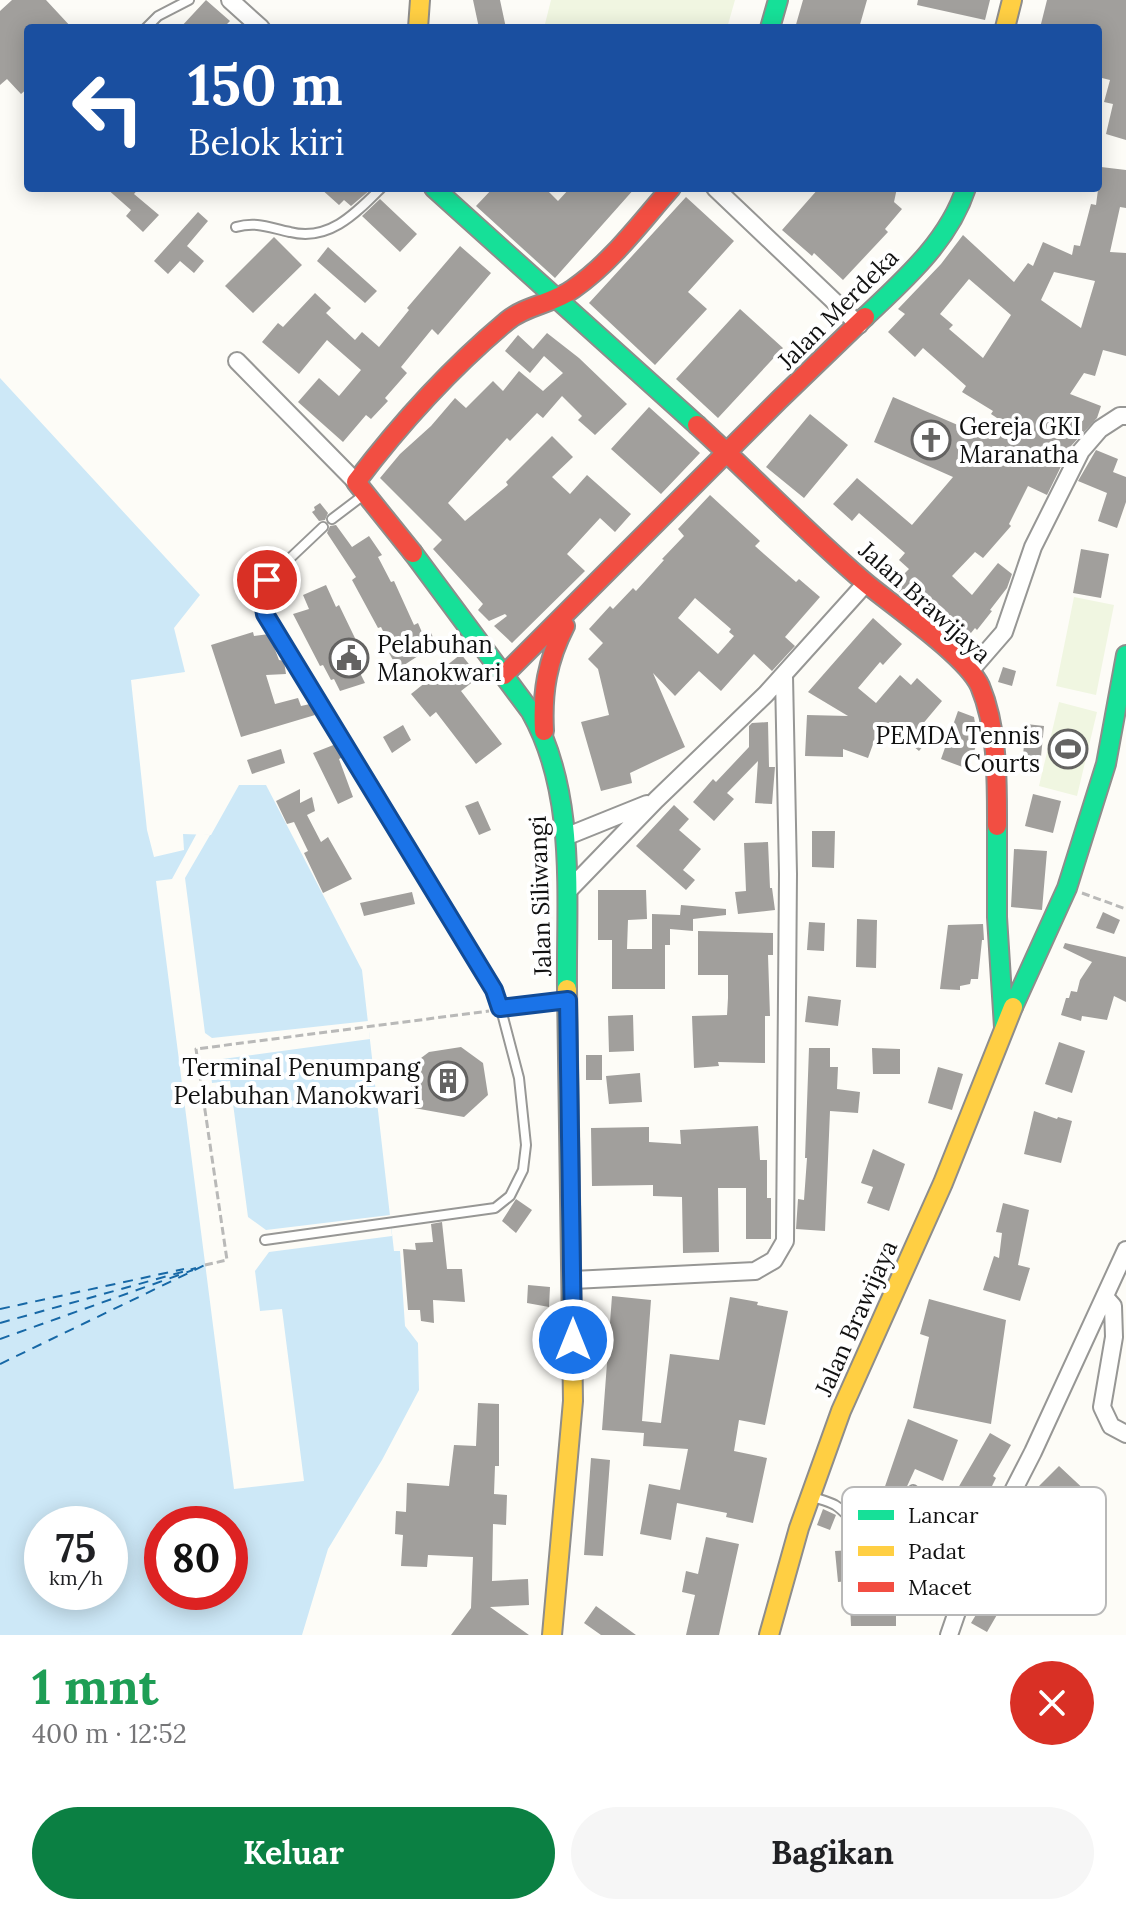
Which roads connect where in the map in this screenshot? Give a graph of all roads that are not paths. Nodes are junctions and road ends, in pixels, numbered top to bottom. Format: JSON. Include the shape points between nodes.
{"nodes":[{"id":1,"x":189,"y":0,"type":"edge"},
{"id":2,"x":230,"y":0,"type":"edge"},
{"id":3,"x":420,"y":0,"type":"edge"},
{"id":4,"x":778,"y":0,"type":"edge"},
{"id":5,"x":1012,"y":0,"type":"edge"},
{"id":6,"x":150,"y":24,"type":"edge"},
{"id":7,"x":257,"y":24,"type":"edge"},
{"id":8,"x":418,"y":24,"type":"edge"},
{"id":9,"x":771,"y":24,"type":"edge"},
{"id":10,"x":1006,"y":24,"type":"edge"},
{"id":11,"x":376,"y":192,"type":"edge"},
{"id":12,"x":438,"y":192,"type":"edge"},
{"id":13,"x":667,"y":192,"type":"edge"},
{"id":14,"x":719,"y":192,"type":"edge"},
{"id":15,"x":965,"y":192,"type":"edge"},
{"id":16,"x":236,"y":227,"type":"dead end"},
{"id":17,"x":556,"y":301,"type":"junction"},
{"id":18,"x":859,"y":325,"type":"junction"},
{"id":19,"x":237,"y":361,"type":"dead end"},
{"id":20,"x":1126,"y":416,"type":"edge"},
{"id":21,"x":727,"y":452,"type":"junction"},
{"id":22,"x":360,"y":488,"type":"junction"},
{"id":23,"x":332,"y":519,"type":"dead end"},
{"id":24,"x":323,"y":527,"type":"dead end"},
{"id":25,"x":866,"y":583,"type":"junction"},
{"id":26,"x":579,"y":601,"type":"junction"},
{"id":27,"x":1126,"y":655,"type":"edge"},
{"id":28,"x":971,"y":670,"type":"junction"},
{"id":29,"x":504,"y":675,"type":"junction"},
{"id":30,"x":784,"y":676,"type":"junction"},
{"id":31,"x":544,"y":733,"type":"junction"},
{"id":32,"x":656,"y":800,"type":"junction"},
{"id":33,"x":565,"y":837,"type":"junction"},
{"id":34,"x":566,"y":893,"type":"junction"},
{"id":35,"x":1001,"y":968,"type":"junction"},
{"id":36,"x":1029,"y":973,"type":"junction"},
{"id":37,"x":568,"y":1000,"type":"junction"},
{"id":38,"x":500,"y":1008,"type":"junction"},
{"id":39,"x":1004,"y":1027,"type":"junction"},
{"id":40,"x":265,"y":1240,"type":"dead end"},
{"id":41,"x":1126,"y":1250,"type":"edge"},
{"id":42,"x":573,"y":1280,"type":"junction"},
{"id":43,"x":1105,"y":1297,"type":"junction"},
{"id":44,"x":1126,"y":1434,"type":"edge"},
{"id":45,"x":1016,"y":1487,"type":"edge"},
{"id":46,"x":809,"y":1496,"type":"junction"},
{"id":47,"x":842,"y":1512,"type":"edge"},
{"id":48,"x":956,"y":1615,"type":"edge"},
{"id":49,"x":552,"y":1635,"type":"edge"},
{"id":50,"x":769,"y":1635,"type":"edge"},
{"id":51,"x":949,"y":1635,"type":"edge"}],
"edges":[{"from":1,"to":6,"type":"lane"},
{"from":2,"to":7,"type":"street"},
{"from":3,"to":8,"type":"main road"},
{"from":4,"to":9,"type":"main road"},
{"from":5,"to":10,"type":"main road"},
{"from":11,"to":16,"type":"lane","via":[[338,226],[319,232],[301,235],[251,223]]},
{"from":12,"to":17,"type":"main road","name":"Jalan Brawijaya"},
{"from":13,"to":17,"type":"main road","via":[[587,279]]},
{"from":14,"to":18,"type":"street"},
{"from":15,"to":18,"type":"main road","name":"Jalan Merdeka","via":[[950,225]]},
{"from":17,"to":21,"type":"main road","name":"Jalan Brawijaya"},
{"from":17,"to":22,"type":"main road","via":[[509,319],[392,435]]},
{"from":18,"to":21,"type":"main road","name":"Jalan Merdeka"},
{"from":19,"to":22,"type":"street"},
{"from":20,"to":28,"type":"street","via":[[1100,429],[1081,451],[1033,547],[1003,634]]},
{"from":21,"to":25,"type":"main road","name":"Jalan Brawijaya"},
{"from":21,"to":26,"type":"main road"},
{"from":22,"to":23,"type":"lane"},
{"from":22,"to":29,"type":"main road","name":"Jalan Siliwangi"},
{"from":24,"to":38,"type":"lane","via":[[267,580],[262,596],[265,614],[494,990]]},
{"from":25,"to":28,"type":"main road","name":"Jalan Brawijaya"},
{"from":25,"to":30,"type":"street"},
{"from":26,"to":29,"type":"main road"},
{"from":26,"to":31,"type":"main road","via":[[547,661]]},
{"from":27,"to":36,"type":"main road","name":"Jalan Brawijaya","via":[[1106,764],[1067,888]]},
{"from":28,"to":35,"type":"main road","name":"Jalan Brawijaya","via":[[981,684],[991,727]]},
{"from":29,"to":31,"type":"main road","name":"Jalan Siliwangi"},
{"from":30,"to":32,"type":"street"},
{"from":30,"to":42,"type":"street","via":[[788,1151],[783,1247],[769,1266],[755,1271]]},
{"from":31,"to":33,"type":"main road","name":"Jalan Siliwangi","via":[[559,787]]},
{"from":32,"to":33,"type":"street"},
{"from":32,"to":34,"type":"street"},
{"from":33,"to":34,"type":"main road","name":"Jalan Siliwangi"},
{"from":34,"to":37,"type":"main road","name":"Jalan Siliwangi"},
{"from":35,"to":36,"type":"main road"},
{"from":35,"to":39,"type":"main road","name":"Jalan Brawijaya"},
{"from":36,"to":39,"type":"main road","name":"Jalan Brawijaya"},
{"from":37,"to":38,"type":"lane"},
{"from":37,"to":42,"type":"main road","name":"Jalan Siliwangi"},
{"from":38,"to":40,"type":"lane","via":[[519,1078],[526,1145],[523,1170],[510,1196],[495,1208]]},
{"from":39,"to":46,"type":"main road","name":"Jalan Brawijaya"},
{"from":41,"to":43,"type":"street"},
{"from":42,"to":49,"type":"main road","name":"Jalan Siliwangi","via":[[572,1429]]},
{"from":43,"to":44,"type":"street","via":[[1113,1306],[1115,1326],[1102,1407],[1111,1426]]},
{"from":43,"to":45,"type":"street"},
{"from":46,"to":47,"type":"lane"},
{"from":46,"to":50,"type":"main road","name":"Jalan Brawijaya"},
{"from":48,"to":51,"type":"street"}]}
